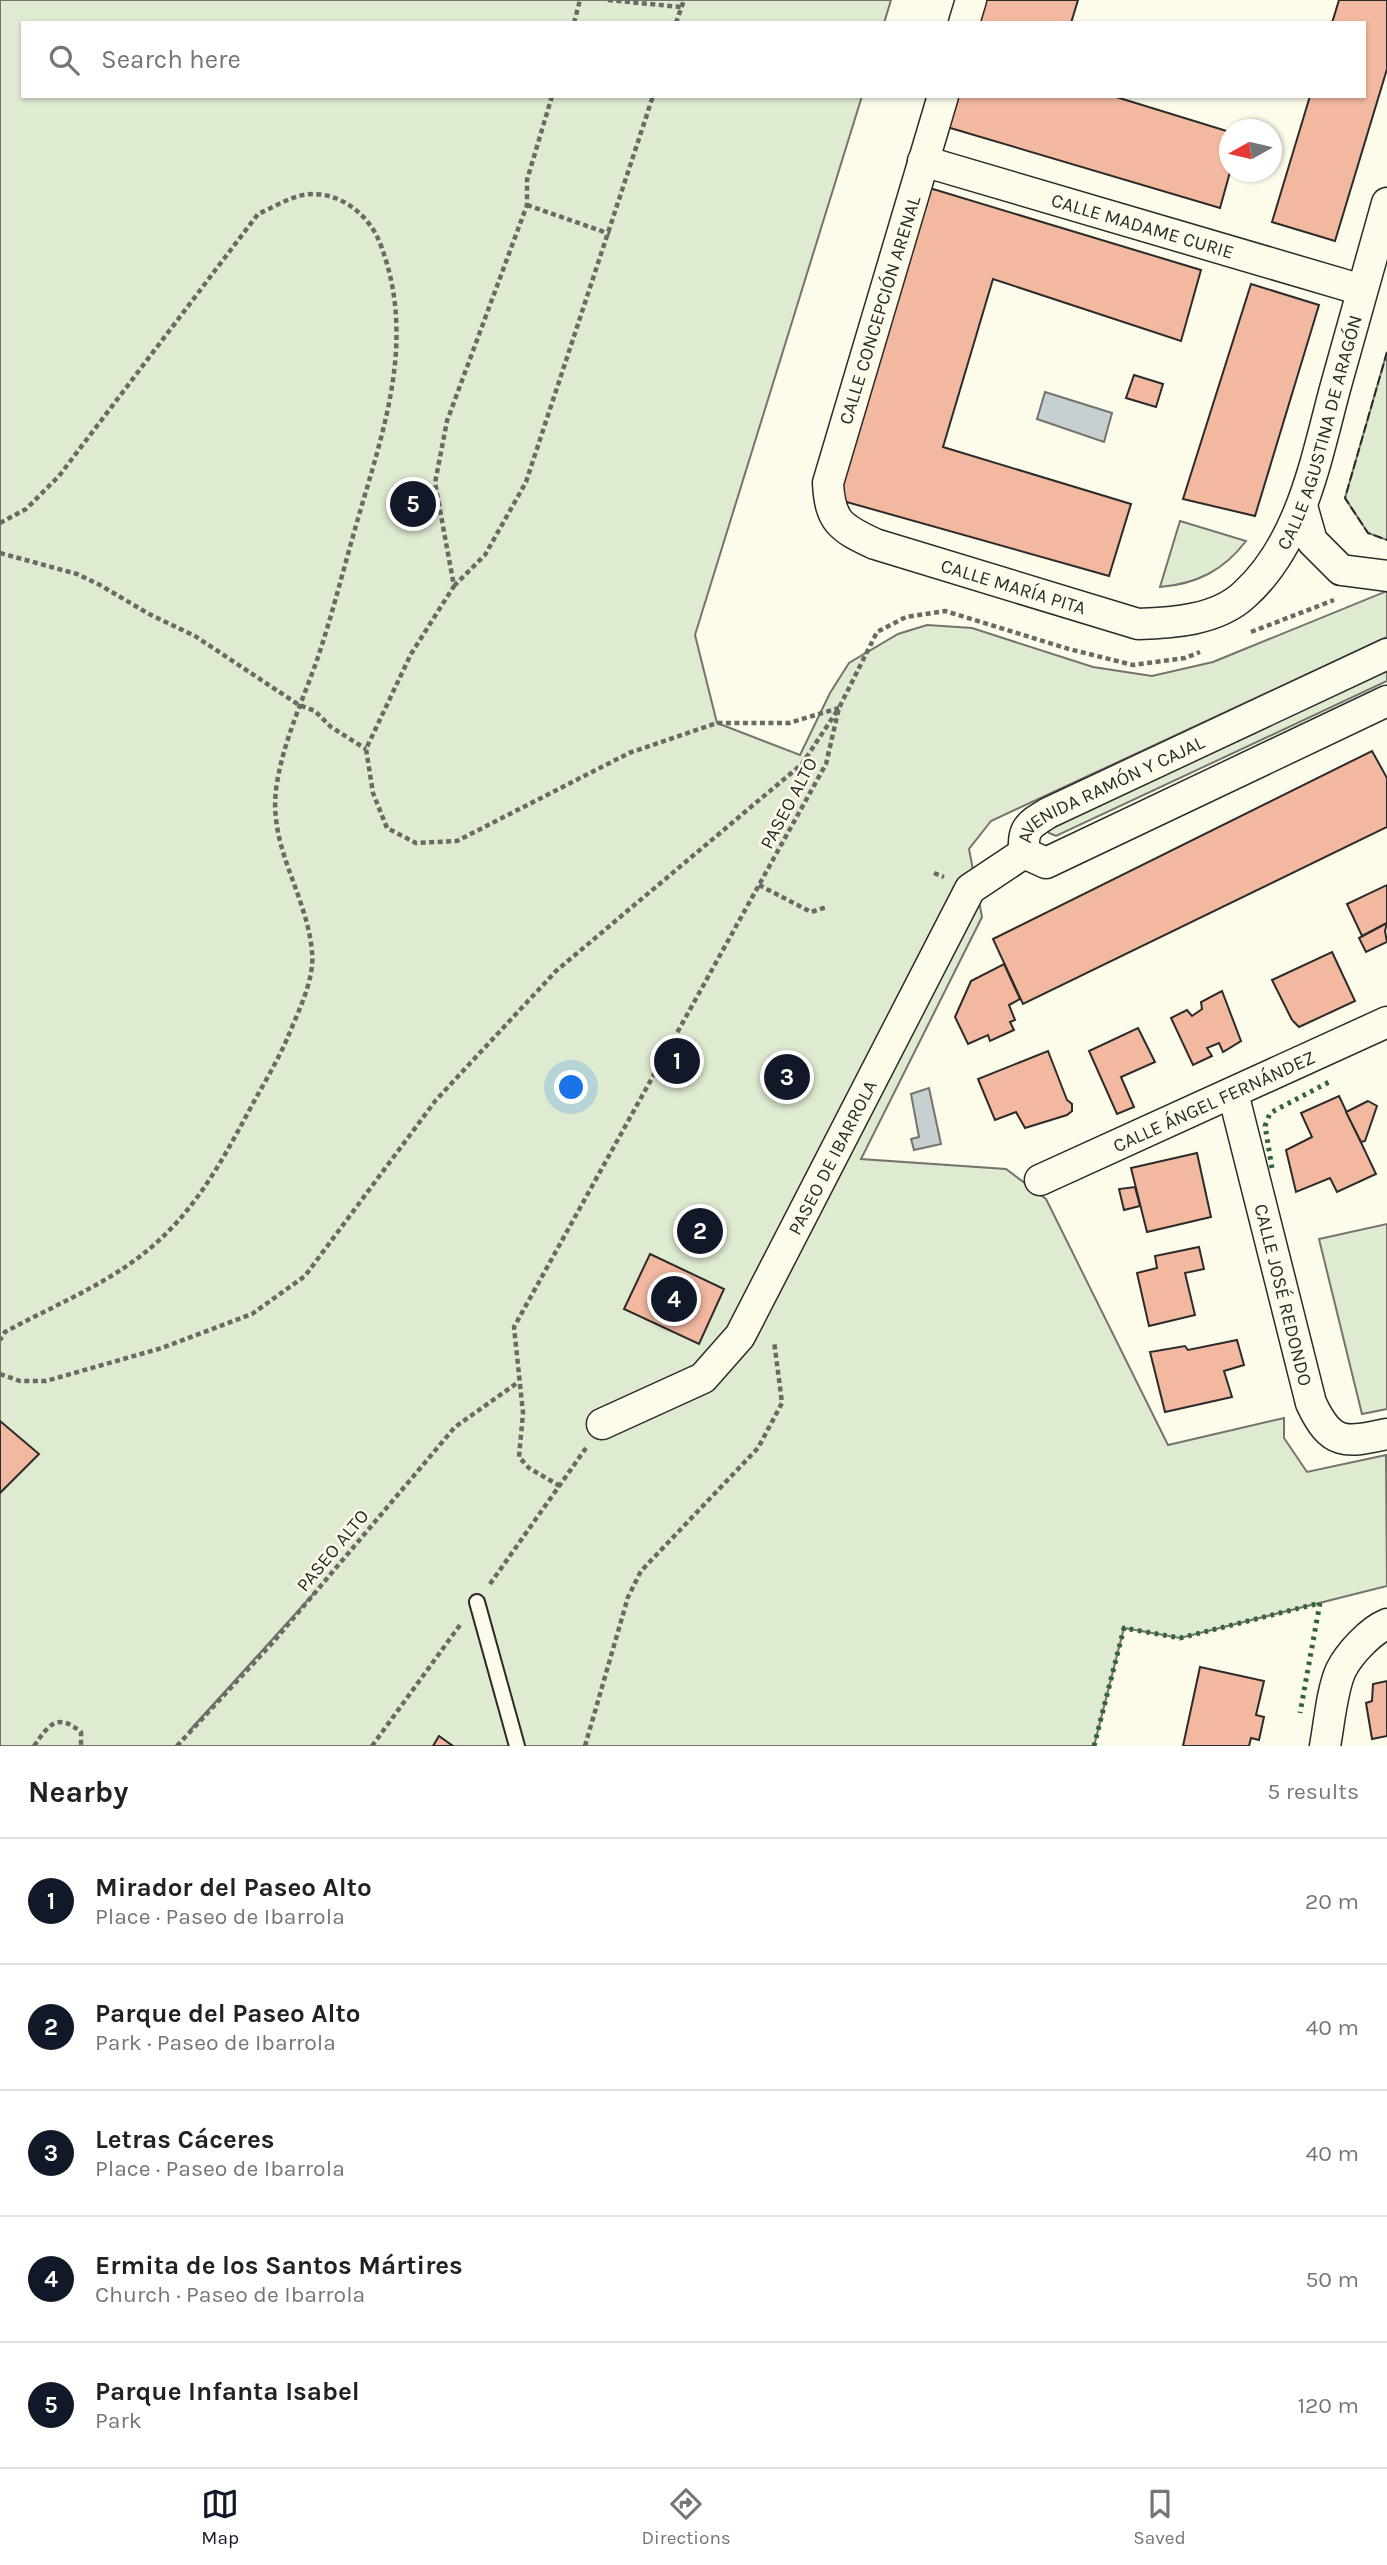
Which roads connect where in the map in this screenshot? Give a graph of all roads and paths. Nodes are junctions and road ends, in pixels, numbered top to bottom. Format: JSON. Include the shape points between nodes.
{"nodes":[{"id":1,"x":580,"y":0,"type":"edge"},
{"id":2,"x":608,"y":0,"type":"edge"},
{"id":3,"x":684,"y":0,"type":"edge"},
{"id":4,"x":971,"y":0,"type":"edge"},
{"id":5,"x":681,"y":6,"type":"junction"},
{"id":6,"x":574,"y":21,"type":"edge"},
{"id":7,"x":677,"y":21,"type":"edge"},
{"id":8,"x":965,"y":21,"type":"edge"},
{"id":9,"x":551,"y":98,"type":"edge"},
{"id":10,"x":652,"y":98,"type":"edge"},
{"id":11,"x":942,"y":98,"type":"edge"},
{"id":12,"x":923,"y":161,"type":"junction"},
{"id":13,"x":1387,"y":203,"type":"edge"},
{"id":14,"x":527,"y":205,"type":"junction"},
{"id":15,"x":610,"y":234,"type":"junction"},
{"id":16,"x":1362,"y":290,"type":"junction"},
{"id":17,"x":1302,"y":506,"type":"junction"},
{"id":18,"x":0,"y":523,"type":"edge"},
{"id":19,"x":838,"y":523,"type":"joint"},
{"id":20,"x":0,"y":553,"type":"edge"},
{"id":21,"x":1387,"y":576,"type":"edge"},
{"id":22,"x":454,"y":586,"type":"junction"},
{"id":23,"x":1336,"y":599,"type":"dead end"},
{"id":24,"x":1194,"y":618,"type":"joint"},
{"id":25,"x":1248,"y":633,"type":"dead end"},
{"id":26,"x":1210,"y":648,"type":"dead end"},
{"id":27,"x":1387,"y":654,"type":"edge"},
{"id":28,"x":1387,"y":701,"type":"edge"},
{"id":29,"x":299,"y":705,"type":"junction"},
{"id":30,"x":839,"y":708,"type":"junction"},
{"id":31,"x":366,"y":749,"type":"junction"},
{"id":32,"x":1024,"y":853,"type":"junction"},
{"id":33,"x":759,"y":885,"type":"junction"},
{"id":34,"x":827,"y":906,"type":"dead end"},
{"id":35,"x":1387,"y":1022,"type":"edge"},
{"id":36,"x":1233,"y":1093,"type":"junction"},
{"id":37,"x":1040,"y":1180,"type":"dead end"},
{"id":38,"x":774,"y":1337,"type":"dead end"},
{"id":39,"x":0,"y":1340,"type":"edge"},
{"id":40,"x":0,"y":1374,"type":"edge"},
{"id":41,"x":517,"y":1383,"type":"junction"},
{"id":42,"x":602,"y":1424,"type":"dead end"},
{"id":43,"x":1387,"y":1434,"type":"edge"},
{"id":44,"x":561,"y":1486,"type":"dead end"},
{"id":45,"x":477,"y":1602,"type":"dead end"},
{"id":46,"x":1383,"y":1626,"type":"edge"},
{"id":47,"x":34,"y":1746,"type":"edge"},
{"id":48,"x":81,"y":1746,"type":"edge"},
{"id":49,"x":177,"y":1746,"type":"edge"},
{"id":50,"x":517,"y":1746,"type":"edge"},
{"id":51,"x":585,"y":1746,"type":"edge"},
{"id":52,"x":1325,"y":1746,"type":"edge"}],
"edges":[{"from":1,"to":6,"type":"path"},
{"from":2,"to":5,"type":"path"},
{"from":3,"to":5,"type":"path"},
{"from":4,"to":8,"type":"street"},
{"from":5,"to":7,"type":"path"},
{"from":9,"to":14,"type":"path","via":[[527,180]]},
{"from":10,"to":15,"type":"path"},
{"from":11,"to":12,"type":"street","name":"CALLE CONCEPCIÓN ARENAL"},
{"from":12,"to":16,"type":"street","name":"CALLE MADAME CURIE"},
{"from":12,"to":19,"type":"street","name":"CALLE CONCEPCIÓN ARENAL","via":[[828,483],[829,508]]},
{"from":13,"to":16,"type":"street","name":"CALLE AGUSTINA DE ARAGÓN"},
{"from":14,"to":15,"type":"path"},
{"from":14,"to":22,"type":"path","via":[[447,421],[435,483]]},
{"from":15,"to":22,"type":"path","via":[[526,482],[485,555]]},
{"from":16,"to":17,"type":"street","name":"CALLE AGUSTINA DE ARAGÓN"},
{"from":17,"to":21,"type":"street","via":[[1312,541],[1341,570]]},
{"from":17,"to":24,"type":"street","name":"CALLE AGUSTINA DE ARAGÓN","via":[[1279,555],[1243,597]]},
{"from":18,"to":29,"type":"path","via":[[26,509],[60,476],[258,214],[303,195],[327,196],[355,207],[374,229],[391,272],[398,312],[396,359],[387,416],[318,657]]},
{"from":19,"to":24,"type":"street","name":"CALLE MARÍA PITA","via":[[875,544],[1138,624]]},
{"from":20,"to":29,"type":"path","via":[[88,579],[195,636]]},
{"from":22,"to":31,"type":"path","via":[[411,654]]},
{"from":23,"to":25,"type":"path"},
{"from":26,"to":30,"type":"path","name":"PASEO ALTO","via":[[1185,658],[1133,665],[945,611],[906,617],[877,632]]},
{"from":27,"to":32,"type":"street","name":"AVENIDA RAMÓN Y CAJAL","via":[[1048,813],[1023,834]]},
{"from":28,"to":32,"type":"street","name":"AVENIDA RAMÓN Y CAJAL","via":[[1046,863]]},
{"from":29,"to":31,"type":"path","via":[[316,711],[331,727]]},
{"from":29,"to":39,"type":"path","via":[[277,782],[274,816],[313,954],[310,976],[286,1043],[212,1180],[178,1222],[128,1265],[5,1332]]},
{"from":30,"to":31,"type":"path","via":[[789,723],[717,723],[629,753],[457,841],[416,843],[387,828],[373,793]]},
{"from":30,"to":33,"type":"path","name":"PASEO ALTO","via":[[826,764]]},
{"from":30,"to":40,"type":"path","via":[[802,764],[556,971],[436,1100],[305,1276],[252,1314],[162,1348],[46,1381],[20,1381]]},
{"from":32,"to":42,"type":"street","name":"PASEO DE IBARROLA","via":[[970,889],[740,1336],[703,1378]]},
{"from":33,"to":34,"type":"path","via":[[811,912]]},
{"from":33,"to":41,"type":"path","name":"PASEO ALTO","via":[[514,1327]]},
{"from":35,"to":36,"type":"street","name":"CALLE ÁNGEL FERNÁNDEZ"},
{"from":36,"to":37,"type":"street","name":"CALLE ÁNGEL FERNÁNDEZ"},
{"from":36,"to":43,"type":"street","name":"CALLE JOSÉ REDONDO","via":[[1311,1404],[1334,1437],[1352,1442]]},
{"from":38,"to":51,"type":"path","via":[[782,1404],[758,1448],[641,1571],[628,1597]]},
{"from":41,"to":44,"type":"path","name":"PASEO ALTO","via":[[523,1413],[519,1457]]},
{"from":41,"to":49,"type":"path","name":"PASEO ALTO","via":[[455,1427],[275,1640]]},
{"from":45,"to":50,"type":"lane"},
{"from":46,"to":52,"type":"street","via":[[1340,1671]]},
{"from":47,"to":48,"type":"path","via":[[49,1725],[60,1721],[81,1732]]}]}
